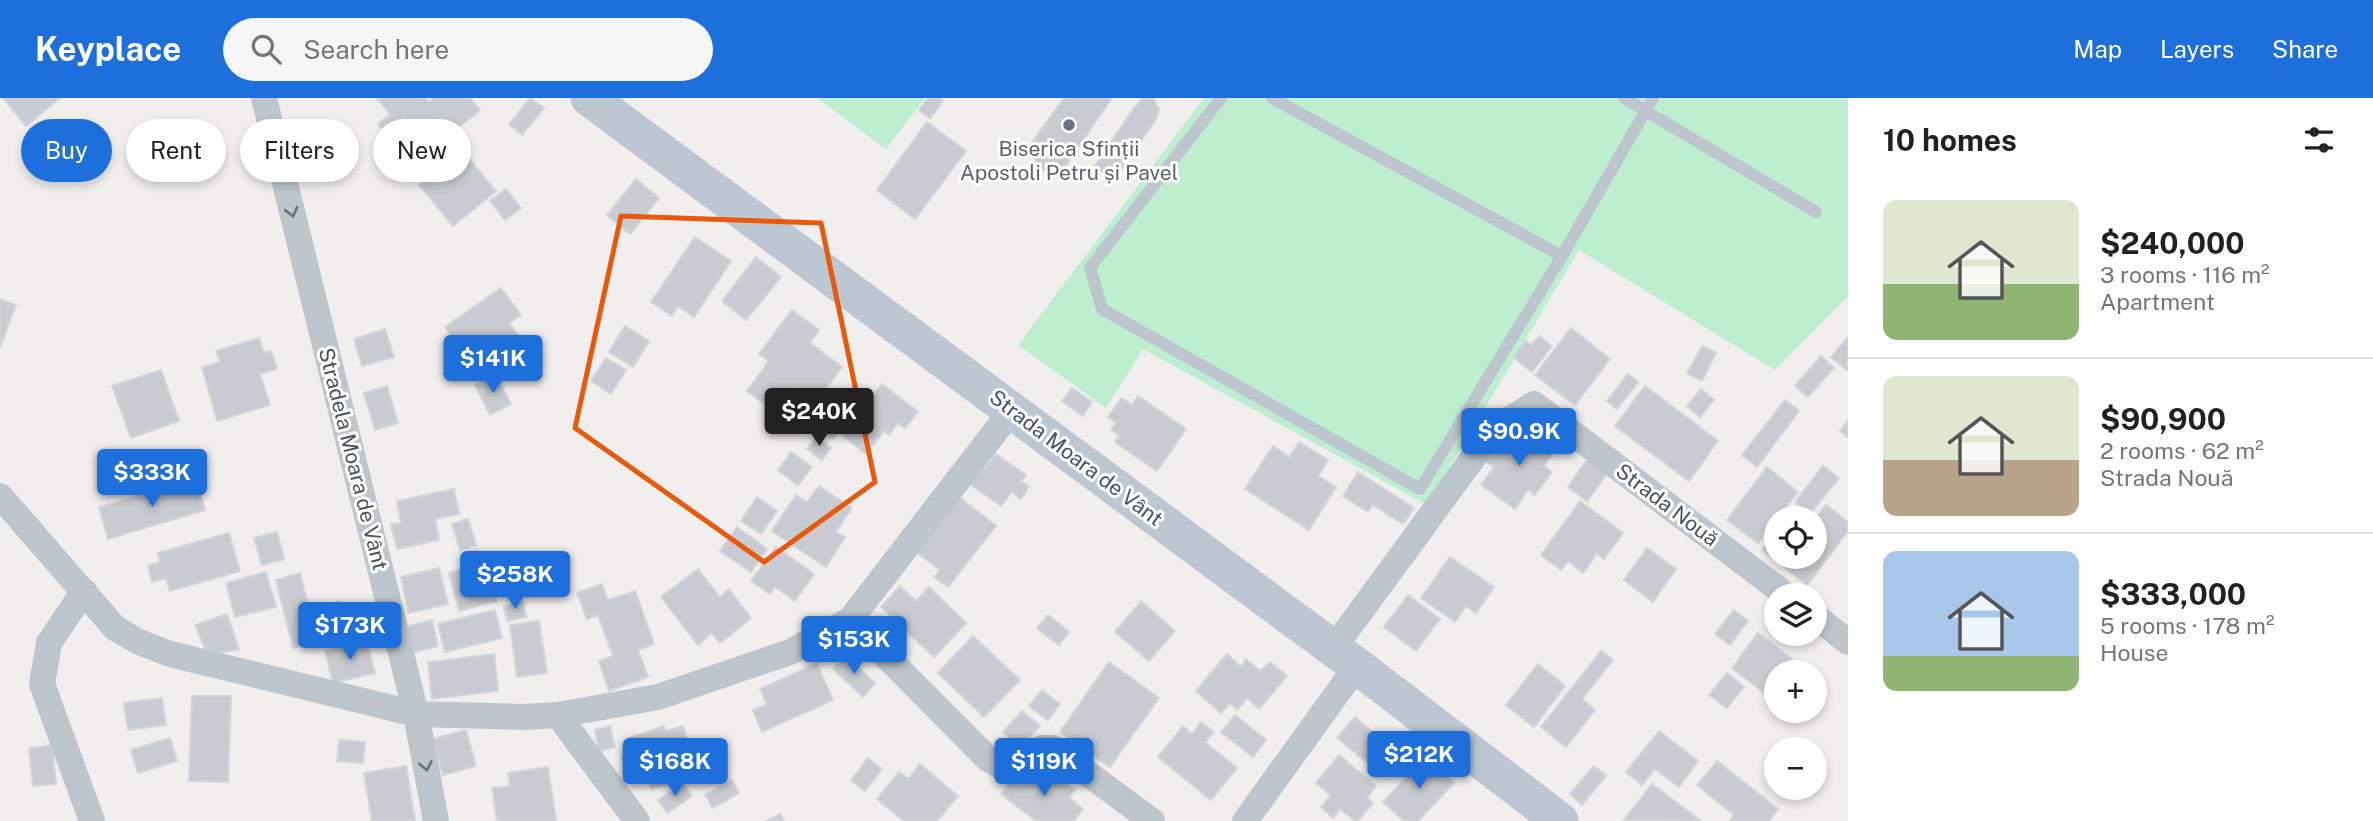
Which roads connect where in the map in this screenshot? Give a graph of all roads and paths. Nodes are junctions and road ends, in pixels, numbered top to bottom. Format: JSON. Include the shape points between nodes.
{"nodes":[{"id":1,"x":264,"y":98,"type":"edge"},
{"id":2,"x":1221,"y":98,"type":"edge"},
{"id":3,"x":1272,"y":98,"type":"edge"},
{"id":4,"x":1624,"y":98,"type":"edge"},
{"id":5,"x":1653,"y":98,"type":"edge"},
{"id":6,"x":598,"y":101,"type":"edge"},
{"id":7,"x":1646,"y":110,"type":"junction"},
{"id":8,"x":1816,"y":212,"type":"dead end"},
{"id":9,"x":1562,"y":256,"type":"junction"},
{"id":10,"x":1012,"y":410,"type":"junction"},
{"id":11,"x":0,"y":496,"type":"edge"},
{"id":12,"x":1770,"y":583,"type":"edge"},
{"id":13,"x":84,"y":591,"type":"junction"},
{"id":14,"x":850,"y":620,"type":"junction"},
{"id":15,"x":1827,"y":626,"type":"edge"},
{"id":16,"x":1848,"y":642,"type":"edge"},
{"id":17,"x":1345,"y":658,"type":"junction"},
{"id":18,"x":415,"y":714,"type":"junction"},
{"id":19,"x":558,"y":715,"type":"junction"},
{"id":20,"x":92,"y":821,"type":"edge"},
{"id":21,"x":436,"y":821,"type":"edge"},
{"id":22,"x":637,"y":821,"type":"edge"},
{"id":23,"x":1152,"y":821,"type":"edge"},
{"id":24,"x":1245,"y":821,"type":"edge"},
{"id":25,"x":1560,"y":821,"type":"edge"}],
"edges":[{"from":1,"to":18,"type":"street","name":"Stradela Moara de Vânt","one_way":true},
{"from":2,"to":9,"type":"lane","via":[[1090,268],[1102,309],[1420,489]]},
{"from":3,"to":9,"type":"lane"},
{"from":4,"to":7,"type":"lane"},
{"from":5,"to":7,"type":"lane"},
{"from":6,"to":10,"type":"main road","name":"Strada Moara de Vânt"},
{"from":7,"to":8,"type":"lane"},
{"from":7,"to":9,"type":"lane"},
{"from":10,"to":14,"type":"street"},
{"from":10,"to":17,"type":"main road","name":"Strada Moara de Vânt"},
{"from":11,"to":13,"type":"street"},
{"from":12,"to":17,"type":"street","name":"Strada Nouă","via":[[1534,404],[1495,428]]},
{"from":13,"to":18,"type":"street","via":[[116,628],[170,654]]},
{"from":13,"to":20,"type":"street","via":[[50,643],[43,684]]},
{"from":14,"to":19,"type":"street","via":[[790,652],[658,696]]},
{"from":14,"to":23,"type":"street","via":[[988,759],[1011,772],[1026,765],[1042,748],[1053,748]]},
{"from":15,"to":16,"type":"street"},
{"from":17,"to":24,"type":"street"},
{"from":17,"to":25,"type":"main road","name":"Strada Moara de Vânt"},
{"from":18,"to":19,"type":"street"},
{"from":18,"to":21,"type":"street","name":"Stradela Moara de Vânt","one_way":true},
{"from":19,"to":22,"type":"street"}]}
